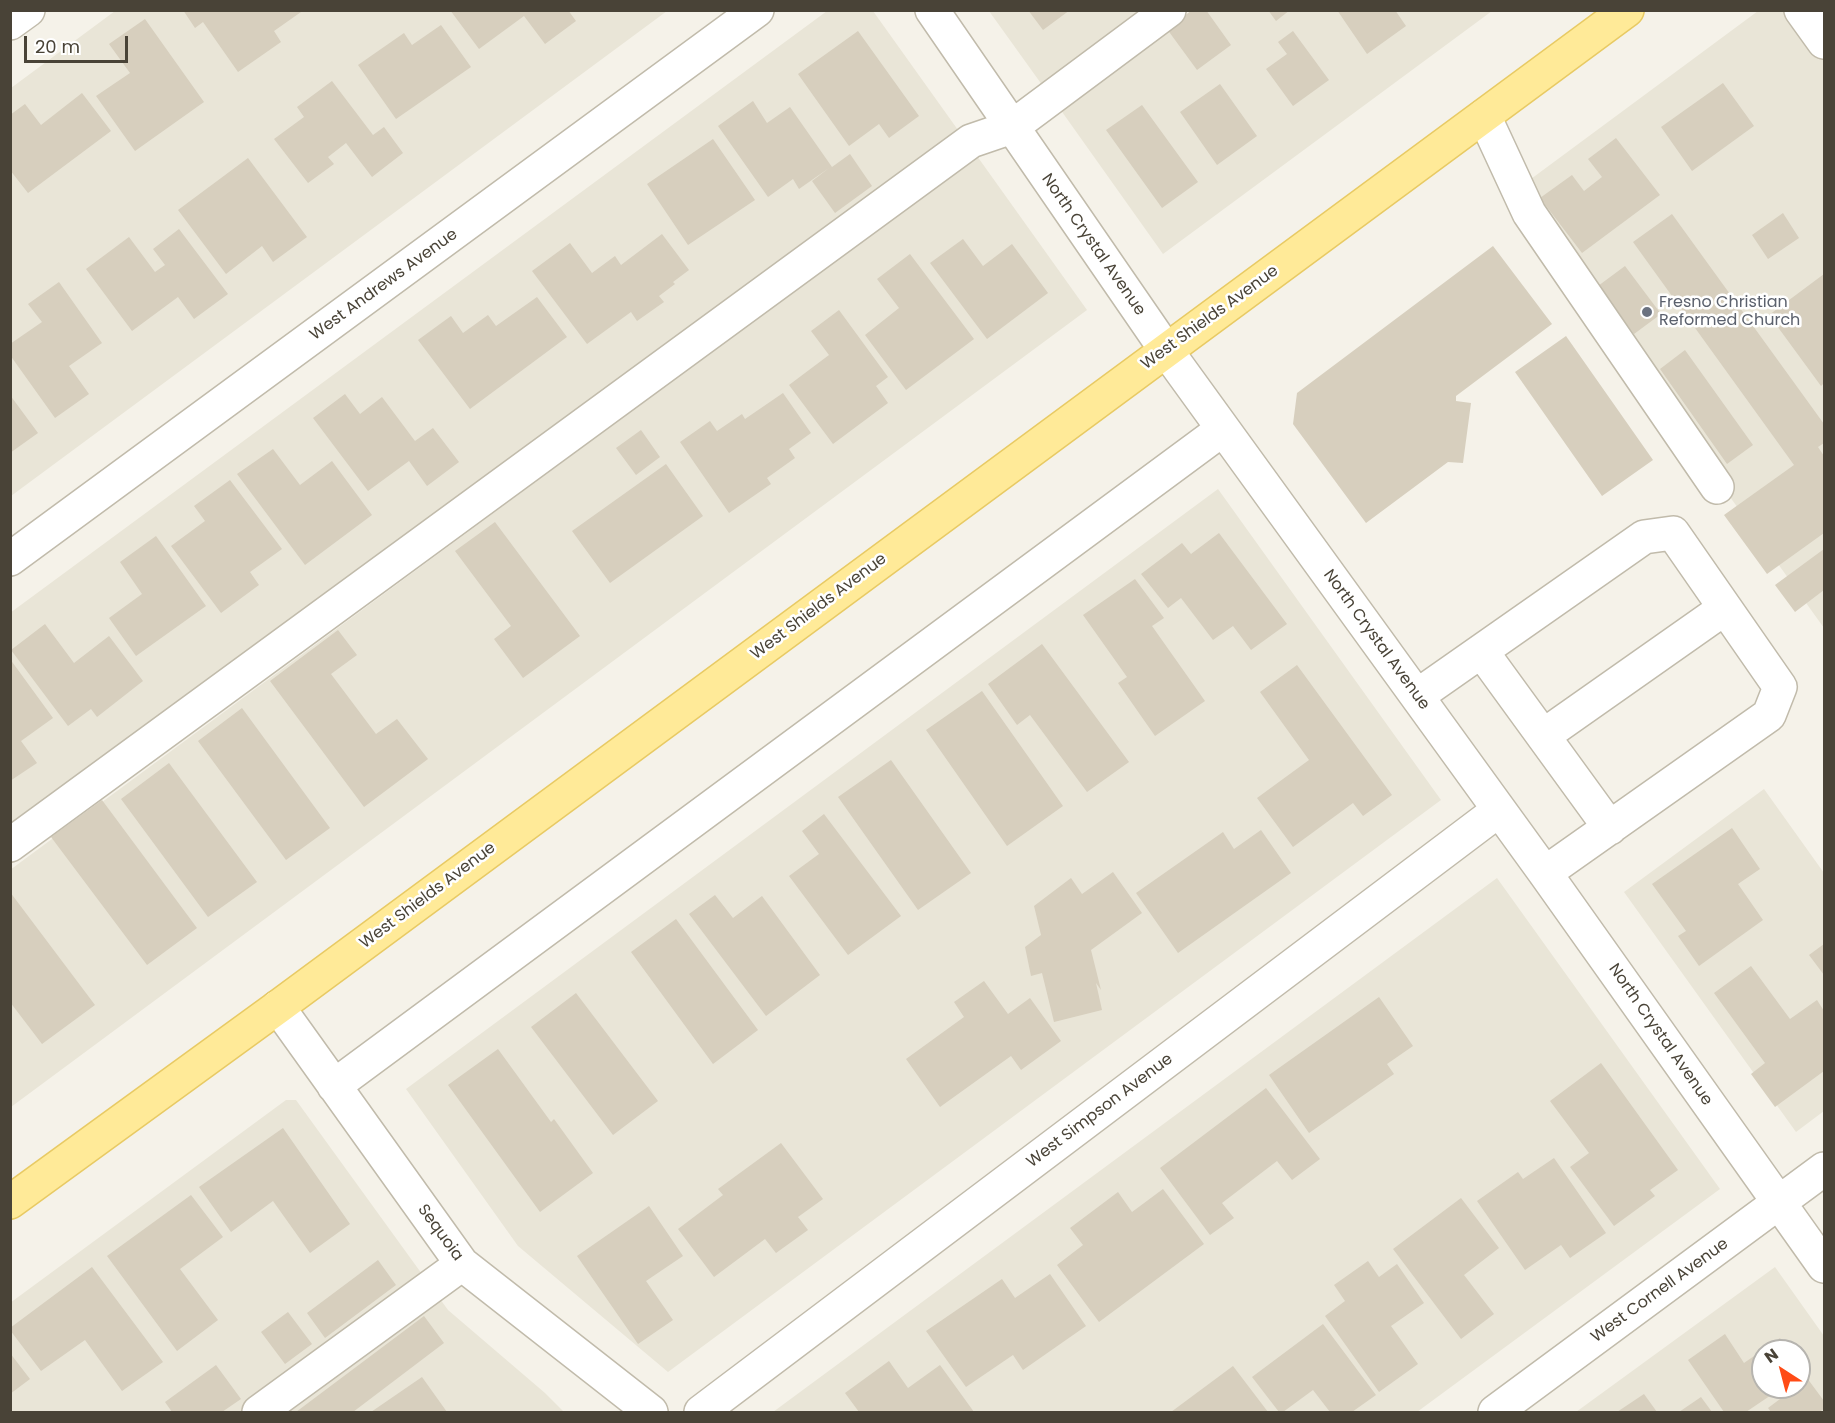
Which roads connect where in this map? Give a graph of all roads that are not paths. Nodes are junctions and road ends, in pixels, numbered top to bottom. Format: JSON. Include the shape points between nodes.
{"nodes":[{"id":1,"x":28,"y":10,"type":"edge"},
{"id":2,"x":757,"y":10,"type":"edge"},
{"id":3,"x":932,"y":10,"type":"edge"},
{"id":4,"x":1169,"y":10,"type":"edge"},
{"id":5,"x":1627,"y":10,"type":"edge"},
{"id":6,"x":1801,"y":10,"type":"edge"},
{"id":7,"x":10,"y":23,"type":"edge"},
{"id":8,"x":1824,"y":42,"type":"edge"},
{"id":9,"x":1484,"y":116,"type":"junction"},
{"id":10,"x":1012,"y":127,"type":"junction"},
{"id":11,"x":1166,"y":350,"type":"junction"},
{"id":12,"x":1223,"y":429,"type":"junction"},
{"id":13,"x":1717,"y":487,"type":"dead end"},
{"id":14,"x":10,"y":559,"type":"edge"},
{"id":15,"x":1725,"y":608,"type":"junction"},
{"id":16,"x":1482,"y":652,"type":"junction"},
{"id":17,"x":1417,"y":696,"type":"junction"},
{"id":18,"x":1543,"y":736,"type":"junction"},
{"id":19,"x":1499,"y":810,"type":"junction"},
{"id":20,"x":1610,"y":828,"type":"junction"},
{"id":21,"x":10,"y":845,"type":"edge"},
{"id":22,"x":1545,"y":873,"type":"junction"},
{"id":23,"x":278,"y":1007,"type":"junction"},
{"id":24,"x":334,"y":1086,"type":"junction"},
{"id":25,"x":1824,"y":1169,"type":"edge"},
{"id":26,"x":10,"y":1202,"type":"edge"},
{"id":27,"x":1779,"y":1203,"type":"junction"},
{"id":28,"x":462,"y":1264,"type":"junction"},
{"id":29,"x":1824,"y":1266,"type":"edge"},
{"id":30,"x":259,"y":1413,"type":"edge"},
{"id":31,"x":651,"y":1413,"type":"edge"},
{"id":32,"x":701,"y":1413,"type":"edge"},
{"id":33,"x":1495,"y":1413,"type":"edge"}],
"edges":[{"from":1,"to":7,"type":"street"},
{"from":2,"to":14,"type":"street","name":"West Andrews Avenue"},
{"from":3,"to":10,"type":"street","name":"North Crystal Avenue"},
{"from":4,"to":10,"type":"street"},
{"from":5,"to":9,"type":"main road","name":"West Shields Avenue"},
{"from":6,"to":8,"type":"street"},
{"from":9,"to":11,"type":"main road","name":"West Shields Avenue"},
{"from":9,"to":13,"type":"street","via":[[1529,213]]},
{"from":10,"to":11,"type":"street","name":"North Crystal Avenue"},
{"from":10,"to":21,"type":"street","via":[[971,141]]},
{"from":11,"to":12,"type":"street","name":"North Crystal Avenue"},
{"from":11,"to":23,"type":"main road","name":"West Shields Avenue"},
{"from":12,"to":17,"type":"street","name":"North Crystal Avenue"},
{"from":12,"to":24,"type":"street"},
{"from":15,"to":16,"type":"street","via":[[1672,533],[1644,537]]},
{"from":15,"to":18,"type":"street"},
{"from":15,"to":20,"type":"street","via":[[1780,687],[1769,715]]},
{"from":16,"to":17,"type":"street"},
{"from":16,"to":18,"type":"street"},
{"from":17,"to":19,"type":"street","name":"North Crystal Avenue"},
{"from":18,"to":20,"type":"street"},
{"from":19,"to":22,"type":"street","name":"North Crystal Avenue"},
{"from":19,"to":32,"type":"street","name":"West Simpson Avenue"},
{"from":20,"to":22,"type":"street"},
{"from":22,"to":27,"type":"street","name":"North Crystal Avenue"},
{"from":23,"to":24,"type":"street","name":"Sequoia"},
{"from":23,"to":26,"type":"main road","name":"West Shields Avenue"},
{"from":24,"to":28,"type":"street","name":"Sequoia"},
{"from":25,"to":27,"type":"street","name":"West Cornell Avenue"},
{"from":27,"to":29,"type":"street","name":"North Crystal Avenue"},
{"from":27,"to":33,"type":"street","name":"West Cornell Avenue"},
{"from":28,"to":30,"type":"street"},
{"from":28,"to":31,"type":"street","name":"Sequoia"}]}
